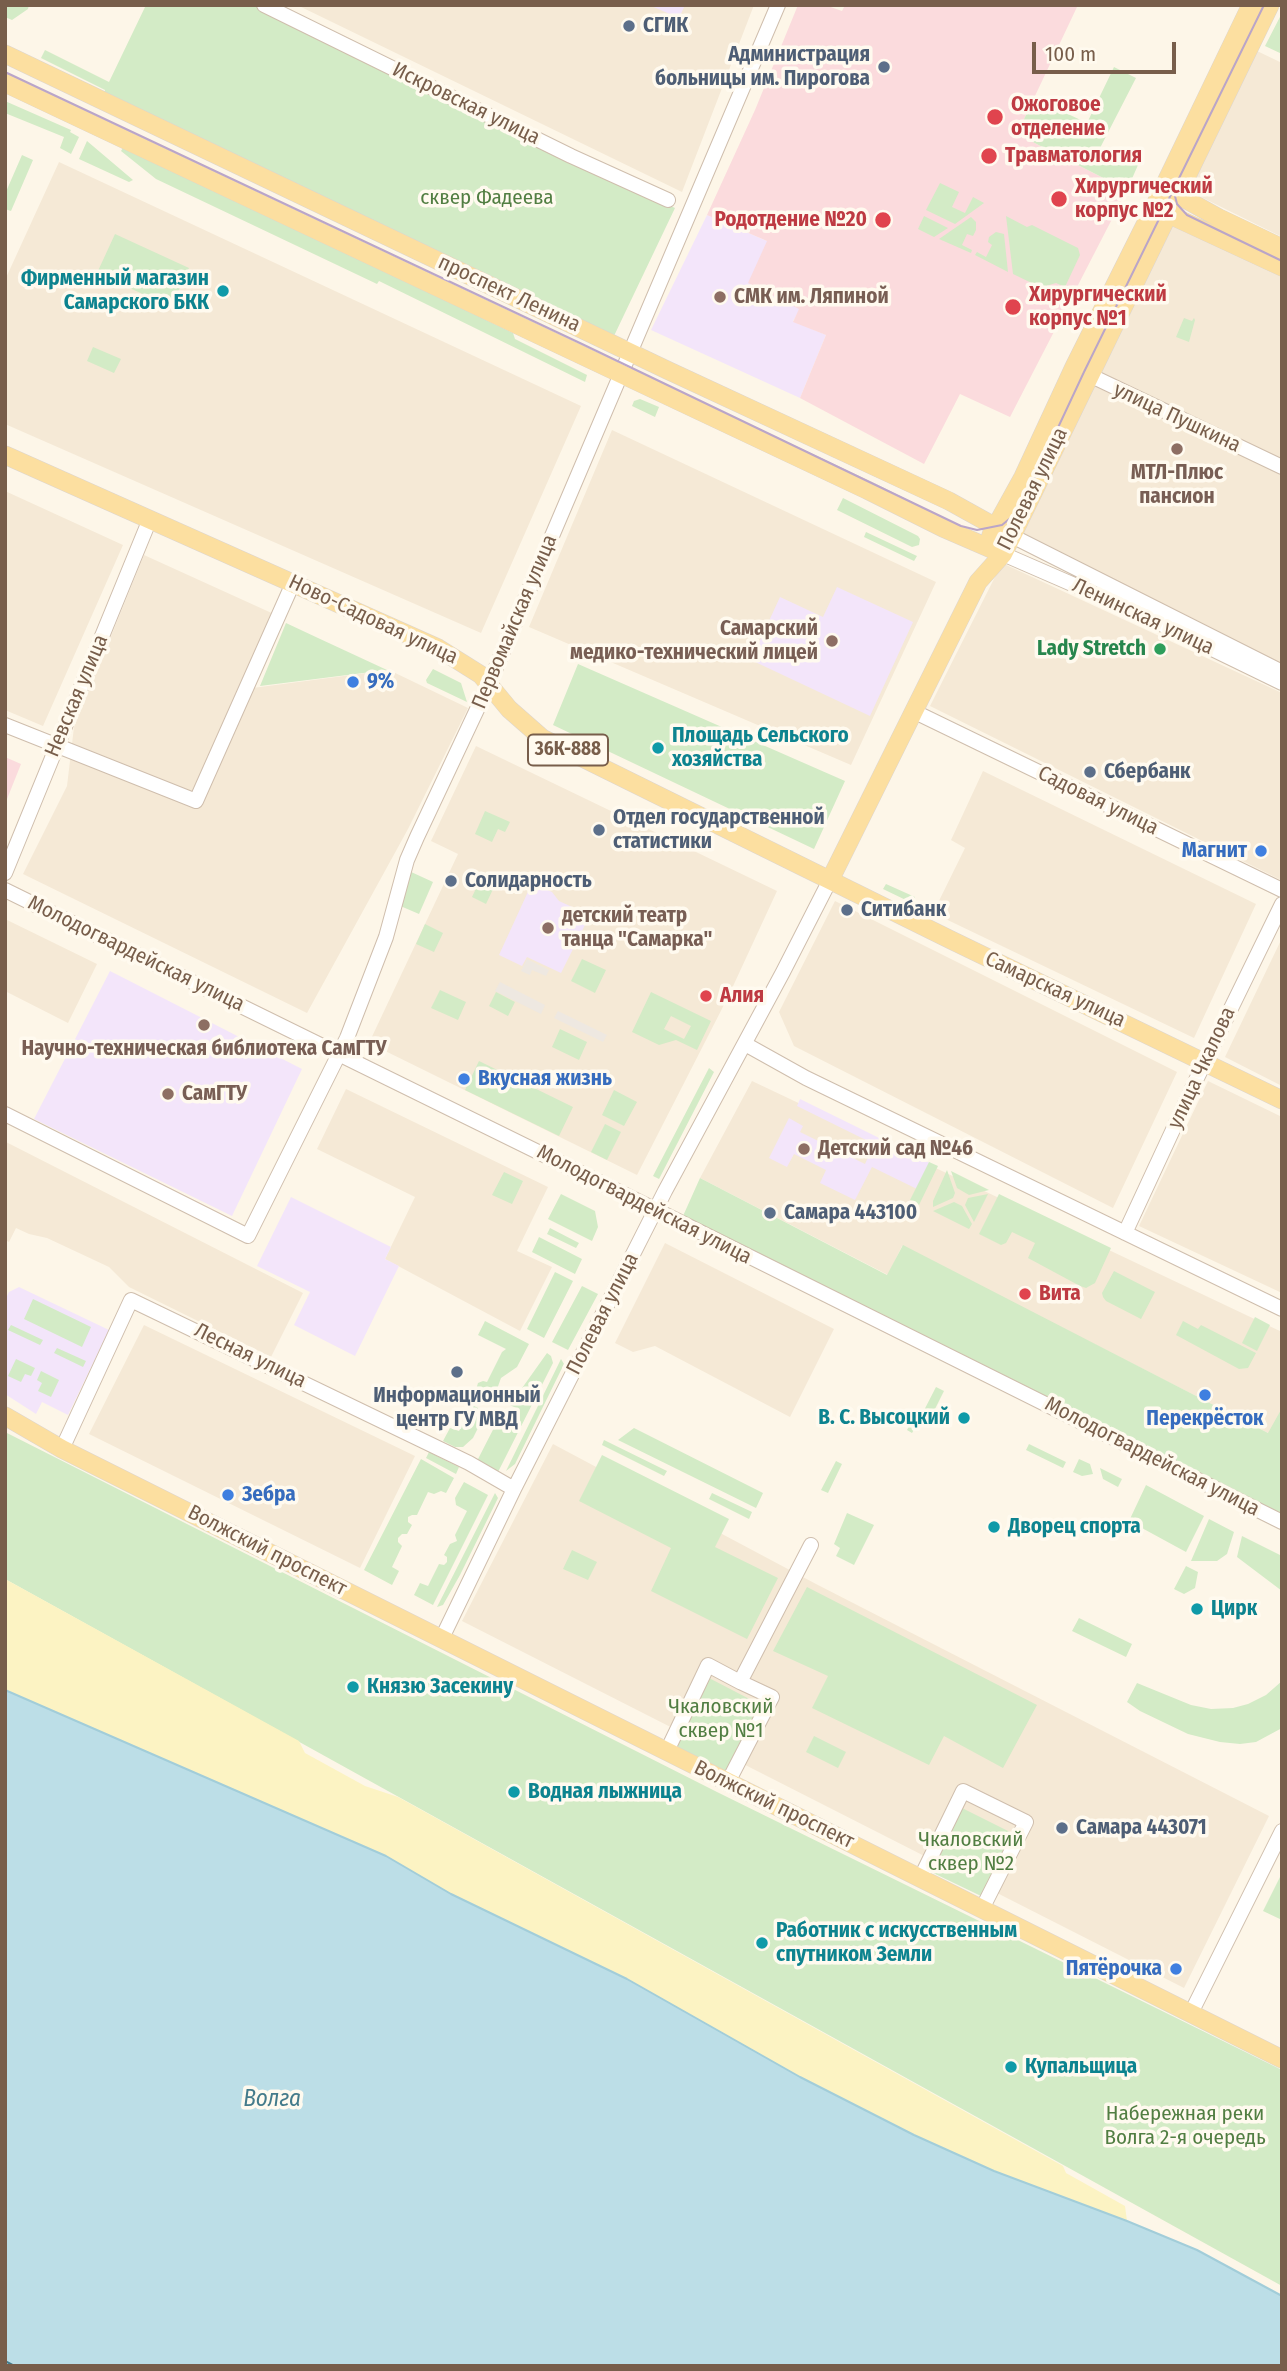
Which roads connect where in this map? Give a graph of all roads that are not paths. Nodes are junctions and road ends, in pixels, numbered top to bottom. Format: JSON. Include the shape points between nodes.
{"nodes":[{"id":1,"x":264,"y":5,"type":"edge"},
{"id":2,"x":778,"y":5,"type":"edge"},
{"id":3,"x":1251,"y":5,"type":"edge"},
{"id":4,"x":1270,"y":5,"type":"edge"},
{"id":5,"x":5,"y":54,"type":"edge"},
{"id":6,"x":5,"y":83,"type":"edge"},
{"id":7,"x":1170,"y":191,"type":"junction"},
{"id":8,"x":668,"y":200,"type":"dead end"},
{"id":9,"x":1161,"y":211,"type":"junction"},
{"id":10,"x":1282,"y":248,"type":"edge"},
{"id":11,"x":1282,"y":267,"type":"edge"},
{"id":12,"x":630,"y":351,"type":"junction"},
{"id":13,"x":1081,"y":371,"type":"junction"},
{"id":14,"x":620,"y":374,"type":"junction"},
{"id":15,"x":5,"y":455,"type":"edge"},
{"id":16,"x":1282,"y":467,"type":"edge"},
{"id":17,"x":150,"y":519,"type":"junction"},
{"id":18,"x":1004,"y":531,"type":"junction"},
{"id":19,"x":986,"y":546,"type":"junction"},
{"id":20,"x":1003,"y":554,"type":"junction"},
{"id":21,"x":978,"y":582,"type":"junction"},
{"id":22,"x":293,"y":583,"type":"junction"},
{"id":23,"x":1282,"y":672,"type":"edge"},
{"id":24,"x":1282,"y":683,"type":"edge"},
{"id":25,"x":489,"y":684,"type":"junction"},
{"id":26,"x":915,"y":712,"type":"junction"},
{"id":27,"x":5,"y":725,"type":"edge"},
{"id":28,"x":56,"y":747,"type":"junction"},
{"id":29,"x":5,"y":873,"type":"edge"},
{"id":30,"x":830,"y":880,"type":"junction"},
{"id":31,"x":5,"y":890,"type":"edge"},
{"id":32,"x":1282,"y":890,"type":"edge"},
{"id":33,"x":1282,"y":904,"type":"edge"},
{"id":34,"x":745,"y":1044,"type":"junction"},
{"id":35,"x":339,"y":1054,"type":"junction"},
{"id":36,"x":1205,"y":1062,"type":"junction"},
{"id":37,"x":1282,"y":1100,"type":"edge"},
{"id":38,"x":5,"y":1114,"type":"edge"},
{"id":39,"x":656,"y":1210,"type":"junction"},
{"id":40,"x":1125,"y":1233,"type":"junction"},
{"id":41,"x":1282,"y":1309,"type":"edge"},
{"id":42,"x":5,"y":1416,"type":"edge"},
{"id":43,"x":62,"y":1449,"type":"junction"},
{"id":44,"x":514,"y":1489,"type":"junction"},
{"id":45,"x":1282,"y":1522,"type":"edge"},
{"id":46,"x":811,"y":1545,"type":"dead end"},
{"id":47,"x":442,"y":1638,"type":"junction"},
{"id":48,"x":740,"y":1682,"type":"junction"},
{"id":49,"x":667,"y":1751,"type":"junction"},
{"id":50,"x":728,"y":1782,"type":"junction"},
{"id":51,"x":1282,"y":1832,"type":"edge"},
{"id":52,"x":920,"y":1877,"type":"junction"},
{"id":53,"x":982,"y":1909,"type":"junction"},
{"id":54,"x":1191,"y":2013,"type":"junction"},
{"id":55,"x":1282,"y":2059,"type":"edge"}],
"edges":[{"from":1,"to":8,"type":"street","name":"Искровская улица"},
{"from":2,"to":12,"type":"street","name":"Первомайская улица"},
{"from":3,"to":7,"type":"main road","name":"Полевая улица"},
{"from":4,"to":7,"type":"main road","name":"Полевая улица"},
{"from":5,"to":12,"type":"main road","name":"проспект Ленина"},
{"from":6,"to":14,"type":"main road","name":"проспект Ленина"},
{"from":7,"to":9,"type":"main road","name":"Полевая улица"},
{"from":7,"to":10,"type":"main road"},
{"from":9,"to":11,"type":"main road"},
{"from":9,"to":13,"type":"main road","name":"Полевая улица"},
{"from":12,"to":14,"type":"street","name":"Первомайская улица"},
{"from":12,"to":18,"type":"main road","name":"проспект Ленина"},
{"from":13,"to":16,"type":"street","name":"улица Пушкина"},
{"from":13,"to":18,"type":"main road","name":"Полевая улица","via":[[1023,477]]},
{"from":14,"to":19,"type":"main road","name":"проспект Ленина"},
{"from":14,"to":25,"type":"street","name":"Первомайская улица"},
{"from":15,"to":17,"type":"main road","name":"Ново-Садовая улица","number":"36К-888"},
{"from":17,"to":22,"type":"main road","name":"Ново-Садовая улица","number":"36К-888"},
{"from":17,"to":28,"type":"street","name":"Невская улица"},
{"from":18,"to":19,"type":"main road","name":"Полевая улица"},
{"from":18,"to":20,"type":"main road","name":"Полевая улица"},
{"from":18,"to":23,"type":"street","name":"Ленинская улица"},
{"from":19,"to":20,"type":"main road","name":"проспект Ленина"},
{"from":19,"to":21,"type":"main road","name":"Полевая улица"},
{"from":20,"to":21,"type":"main road","name":"Полевая улица"},
{"from":20,"to":24,"type":"street","name":"Ленинская улица"},
{"from":21,"to":26,"type":"main road"},
{"from":22,"to":25,"type":"main road","name":"Ново-Садовая улица","number":"36К-888","via":[[438,648],[472,667]]},
{"from":22,"to":28,"type":"street","via":[[196,801]]},
{"from":25,"to":30,"type":"main road","name":"Ново-Садовая улица","number":"36К-888","via":[[542,738]]},
{"from":25,"to":35,"type":"street","name":"Первомайская улица","via":[[416,837],[386,937]]},
{"from":26,"to":30,"type":"main road"},
{"from":26,"to":32,"type":"street","name":"Садовая улица"},
{"from":27,"to":28,"type":"street"},
{"from":28,"to":29,"type":"street","name":"Невская улица"},
{"from":30,"to":34,"type":"street","name":"Полевая улица"},
{"from":30,"to":36,"type":"main road","name":"Самарская улица"},
{"from":31,"to":35,"type":"street","name":"Молодогвардейская улица"},
{"from":33,"to":36,"type":"street","name":"улица Чкалова"},
{"from":34,"to":39,"type":"street","name":"Полевая улица"},
{"from":34,"to":40,"type":"street"},
{"from":35,"to":38,"type":"street","name":"Первомайская улица","via":[[248,1236]]},
{"from":35,"to":39,"type":"street","name":"Молодогвардейская улица"},
{"from":36,"to":37,"type":"main road","name":"Самарская улица"},
{"from":36,"to":40,"type":"street","name":"улица Чкалова"},
{"from":39,"to":44,"type":"street","name":"Полевая улица"},
{"from":39,"to":45,"type":"street","name":"Молодогвардейская улица"},
{"from":40,"to":41,"type":"street"},
{"from":42,"to":43,"type":"main road","name":"Волжский проспект"},
{"from":43,"to":44,"type":"street","name":"Лесная улица","via":[[131,1300],[458,1457]]},
{"from":43,"to":47,"type":"main road","name":"Волжский проспект"},
{"from":44,"to":47,"type":"street","name":"Полевая улица"},
{"from":46,"to":48,"type":"street"},
{"from":47,"to":49,"type":"main road","name":"Волжский проспект"},
{"from":48,"to":49,"type":"street","via":[[708,1665]]},
{"from":48,"to":50,"type":"street","via":[[772,1697]]},
{"from":49,"to":50,"type":"main road","name":"Волжский проспект"},
{"from":50,"to":52,"type":"main road","name":"Волжский проспект"},
{"from":51,"to":54,"type":"street"},
{"from":52,"to":53,"type":"main road","name":"Волжский проспект"},
{"from":52,"to":53,"type":"street","via":[[963,1791],[1026,1822]]},
{"from":53,"to":54,"type":"main road","name":"Волжский проспект"},
{"from":54,"to":55,"type":"main road","name":"Волжский проспект"}]}
